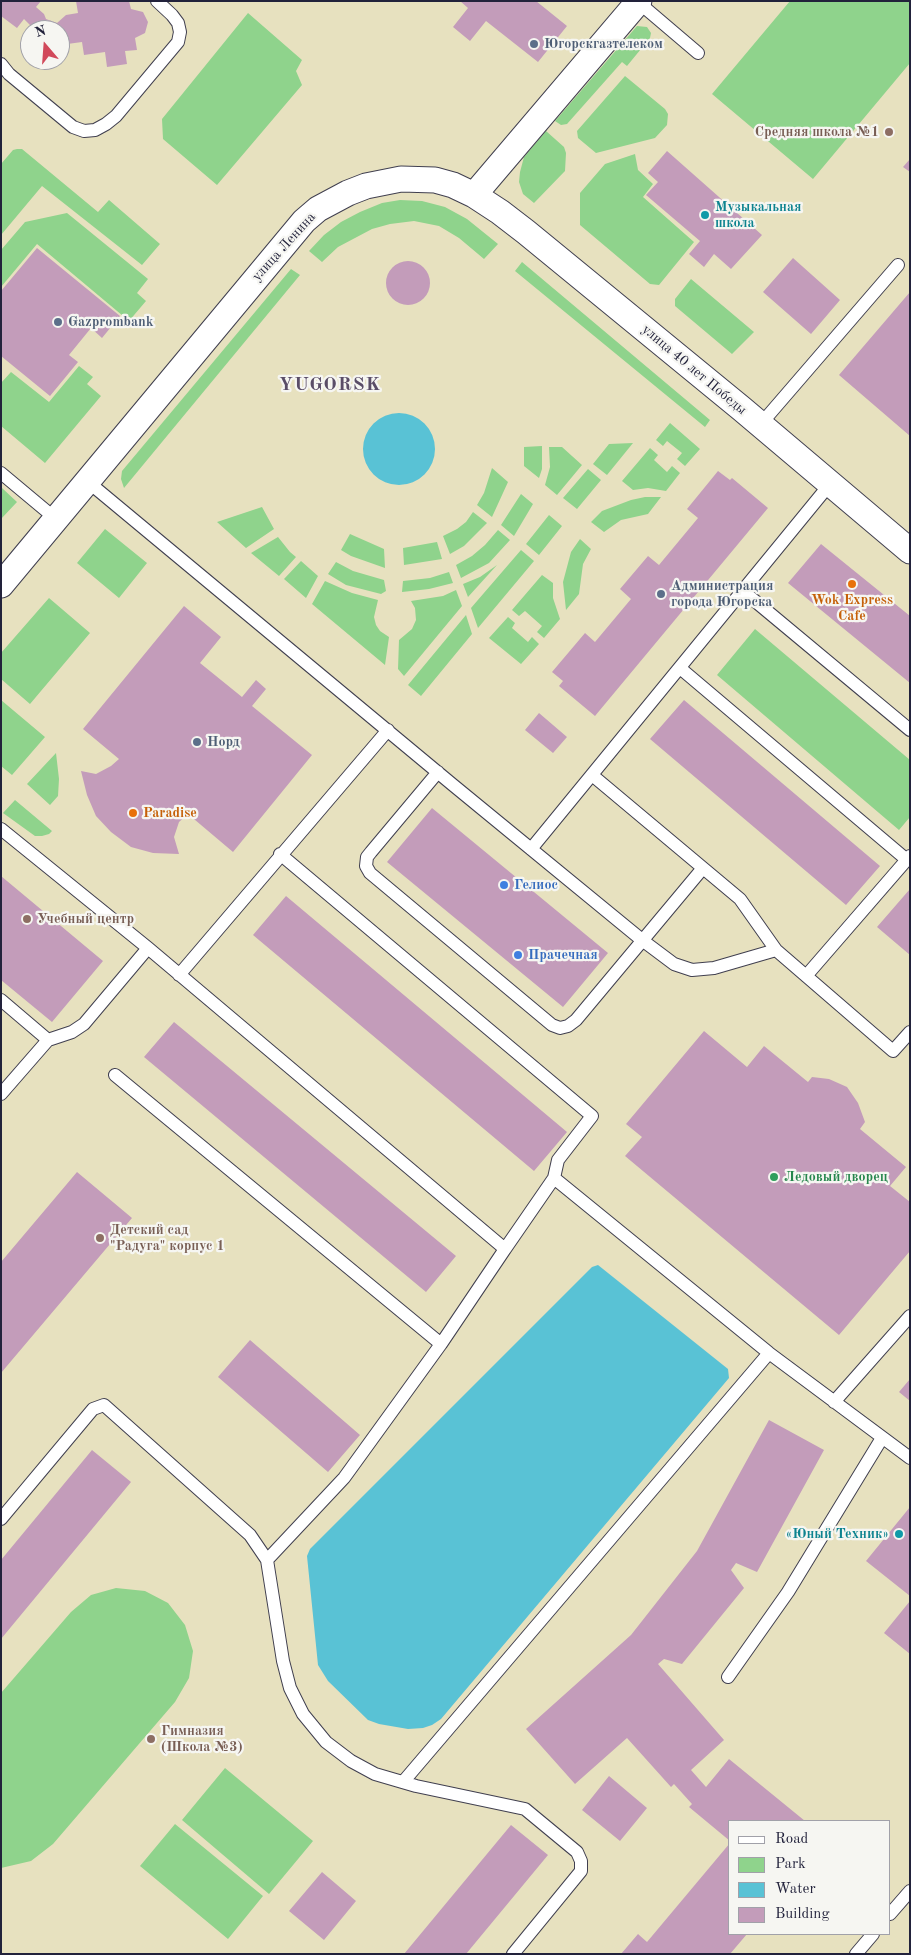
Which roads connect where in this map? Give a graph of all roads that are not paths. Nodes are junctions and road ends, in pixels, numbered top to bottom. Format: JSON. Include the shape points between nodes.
{"nodes":[{"id":1,"x":157,"y":1,"type":"edge"},
{"id":2,"x":639,"y":2,"type":"edge"},
{"id":3,"x":698,"y":53,"type":"dead end"},
{"id":4,"x":1,"y":64,"type":"edge"},
{"id":5,"x":474,"y":195,"type":"junction"},
{"id":6,"x":898,"y":265,"type":"dead end"},
{"id":7,"x":760,"y":425,"type":"junction"},
{"id":8,"x":1,"y":472,"type":"edge"},
{"id":9,"x":87,"y":481,"type":"junction"},
{"id":10,"x":830,"y":484,"type":"junction"},
{"id":11,"x":56,"y":519,"type":"junction"},
{"id":12,"x":910,"y":551,"type":"edge"},
{"id":13,"x":1,"y":585,"type":"edge"},
{"id":14,"x":743,"y":591,"type":"junction"},
{"id":15,"x":680,"y":668,"type":"junction"},
{"id":16,"x":388,"y":730,"type":"junction"},
{"id":17,"x":910,"y":730,"type":"edge"},
{"id":18,"x":438,"y":772,"type":"junction"},
{"id":19,"x":592,"y":775,"type":"junction"},
{"id":20,"x":1,"y":829,"type":"edge"},
{"id":21,"x":532,"y":849,"type":"junction"},
{"id":22,"x":280,"y":854,"type":"junction"},
{"id":23,"x":908,"y":858,"type":"edge"},
{"id":24,"x":703,"y":868,"type":"junction"},
{"id":25,"x":642,"y":940,"type":"junction"},
{"id":26,"x":148,"y":948,"type":"junction"},
{"id":27,"x":776,"y":950,"type":"junction"},
{"id":28,"x":179,"y":975,"type":"junction"},
{"id":29,"x":806,"y":976,"type":"junction"},
{"id":30,"x":1,"y":1000,"type":"edge"},
{"id":31,"x":910,"y":1032,"type":"edge"},
{"id":32,"x":48,"y":1040,"type":"junction"},
{"id":33,"x":115,"y":1075,"type":"dead end"},
{"id":34,"x":1,"y":1094,"type":"edge"},
{"id":35,"x":554,"y":1178,"type":"junction"},
{"id":36,"x":505,"y":1250,"type":"junction"},
{"id":37,"x":910,"y":1316,"type":"edge"},
{"id":38,"x":441,"y":1344,"type":"junction"},
{"id":39,"x":769,"y":1353,"type":"junction"},
{"id":40,"x":834,"y":1402,"type":"junction"},
{"id":41,"x":882,"y":1438,"type":"junction"},
{"id":42,"x":910,"y":1458,"type":"edge"},
{"id":43,"x":1,"y":1519,"type":"edge"},
{"id":44,"x":267,"y":1560,"type":"junction"},
{"id":45,"x":728,"y":1677,"type":"dead end"},
{"id":46,"x":403,"y":1782,"type":"junction"},
{"id":47,"x":910,"y":1890,"type":"edge"},
{"id":48,"x":891,"y":1913,"type":"edge"},
{"id":49,"x":872,"y":1935,"type":"edge"},
{"id":50,"x":513,"y":1954,"type":"edge"},
{"id":51,"x":856,"y":1954,"type":"edge"}],
"edges":[{"from":1,"to":4,"type":"lane","via":[[178,23],[178,42],[116,116],[95,130],[84,131],[74,127]]},
{"from":2,"to":3,"type":"lane"},
{"from":2,"to":5,"type":"street"},
{"from":5,"to":7,"type":"street","name":"улица 40 лет Победы","via":[[526,232]]},
{"from":5,"to":9,"type":"street","name":"улица Ленина","via":[[435,180],[401,179],[366,186],[318,210],[304,221]]},
{"from":6,"to":7,"type":"lane"},
{"from":7,"to":10,"type":"street","name":"улица 40 лет Победы"},
{"from":8,"to":11,"type":"lane"},
{"from":9,"to":11,"type":"street","name":"улица Ленина"},
{"from":9,"to":16,"type":"lane"},
{"from":10,"to":12,"type":"street","name":"улица 40 лет Победы"},
{"from":10,"to":14,"type":"lane"},
{"from":11,"to":13,"type":"street","name":"улица Ленина"},
{"from":14,"to":15,"type":"lane"},
{"from":14,"to":17,"type":"lane"},
{"from":15,"to":19,"type":"lane"},
{"from":15,"to":23,"type":"lane"},
{"from":16,"to":18,"type":"lane"},
{"from":16,"to":22,"type":"lane"},
{"from":18,"to":21,"type":"lane"},
{"from":18,"to":25,"type":"lane","via":[[370,852],[366,866],[370,873],[544,1019],[560,1028],[576,1020]]},
{"from":19,"to":21,"type":"lane"},
{"from":19,"to":24,"type":"lane"},
{"from":20,"to":26,"type":"lane"},
{"from":21,"to":25,"type":"lane"},
{"from":22,"to":28,"type":"lane"},
{"from":22,"to":35,"type":"lane","via":[[592,1116],[558,1160]]},
{"from":23,"to":29,"type":"lane"},
{"from":24,"to":25,"type":"lane"},
{"from":24,"to":27,"type":"lane","via":[[740,899]]},
{"from":25,"to":27,"type":"lane","via":[[674,964],[692,970],[714,968]]},
{"from":26,"to":28,"type":"lane"},
{"from":26,"to":32,"type":"lane","via":[[84,1024]]},
{"from":27,"to":29,"type":"lane"},
{"from":28,"to":36,"type":"lane"},
{"from":29,"to":31,"type":"lane","via":[[893,1050]]},
{"from":30,"to":32,"type":"lane"},
{"from":32,"to":34,"type":"lane"},
{"from":33,"to":38,"type":"lane"},
{"from":35,"to":36,"type":"lane"},
{"from":35,"to":39,"type":"lane"},
{"from":36,"to":38,"type":"lane"},
{"from":37,"to":40,"type":"lane"},
{"from":38,"to":44,"type":"lane","via":[[344,1478]]},
{"from":39,"to":40,"type":"lane"},
{"from":39,"to":46,"type":"lane"},
{"from":40,"to":41,"type":"lane"},
{"from":41,"to":42,"type":"lane"},
{"from":41,"to":45,"type":"lane","via":[[788,1592]]},
{"from":43,"to":44,"type":"lane","via":[[93,1409],[104,1405],[250,1535]]},
{"from":44,"to":46,"type":"lane","via":[[283,1661],[290,1688],[303,1714],[326,1742],[351,1761],[375,1774]]},
{"from":46,"to":50,"type":"lane","via":[[525,1809],[577,1852],[581,1860],[580,1871]]},
{"from":47,"to":48,"type":"lane"},
{"from":49,"to":51,"type":"lane"}]}
